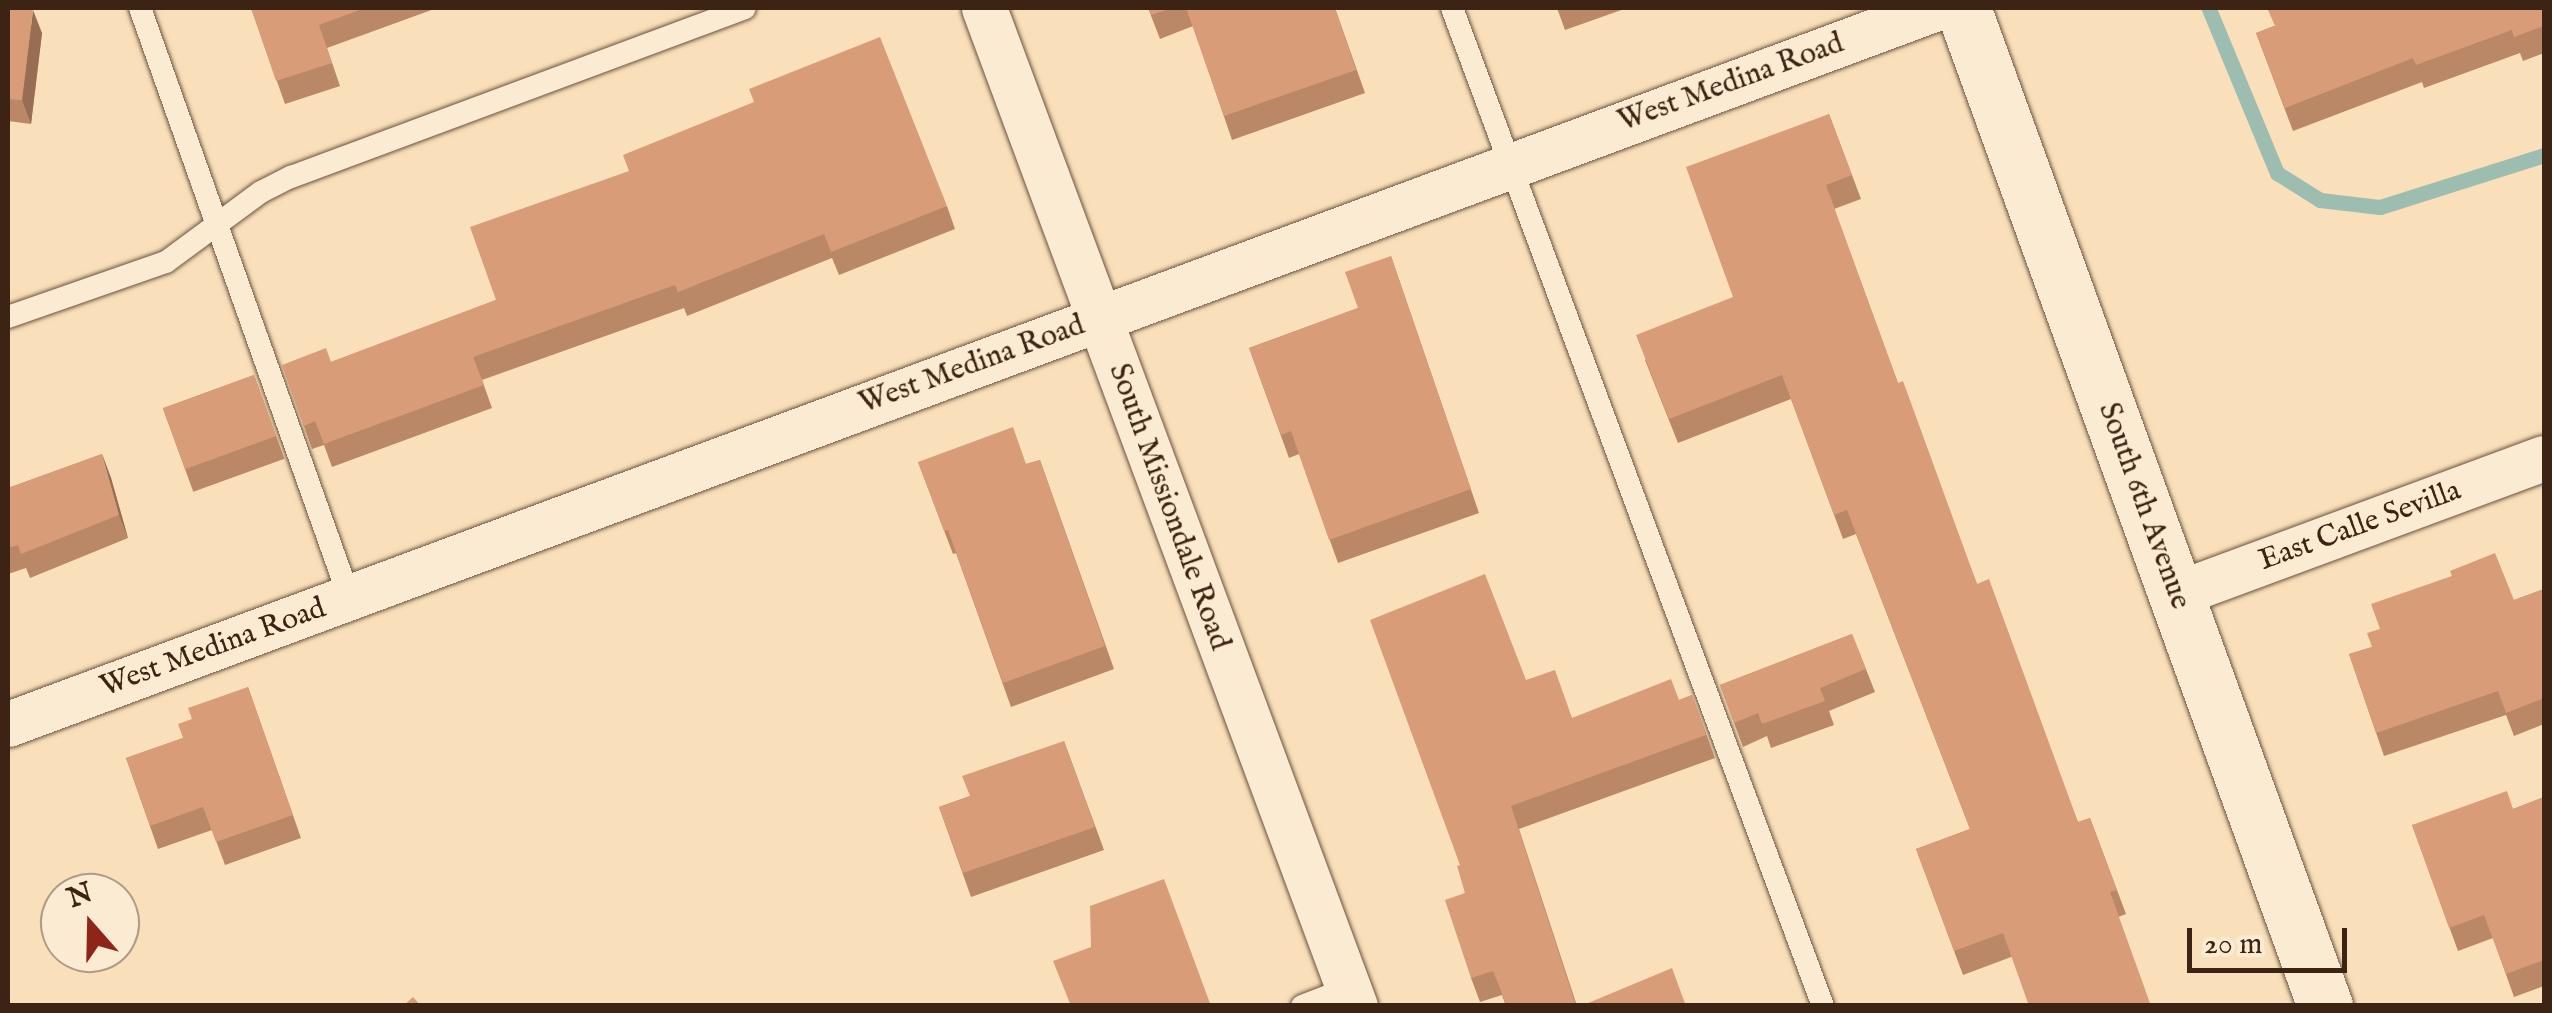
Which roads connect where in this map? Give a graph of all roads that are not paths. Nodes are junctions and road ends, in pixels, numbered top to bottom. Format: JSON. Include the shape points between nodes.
{"nodes":[{"id":1,"x":140,"y":8,"type":"edge"},
{"id":2,"x":746,"y":8,"type":"edge"},
{"id":3,"x":984,"y":8,"type":"edge"},
{"id":4,"x":1452,"y":8,"type":"edge"},
{"id":5,"x":1936,"y":8,"type":"edge"},
{"id":6,"x":1963,"y":8,"type":"edge"},
{"id":7,"x":1510,"y":166,"type":"junction"},
{"id":8,"x":216,"y":226,"type":"junction"},
{"id":9,"x":8,"y":317,"type":"edge"},
{"id":10,"x":1099,"y":318,"type":"junction"},
{"id":11,"x":2544,"y":458,"type":"edge"},
{"id":12,"x":2176,"y":594,"type":"junction"},
{"id":13,"x":349,"y":598,"type":"junction"},
{"id":14,"x":8,"y":724,"type":"edge"},
{"id":15,"x":1352,"y":997,"type":"edge"},
{"id":16,"x":1302,"y":1006,"type":"edge"},
{"id":17,"x":1823,"y":1006,"type":"edge"},
{"id":18,"x":2324,"y":1006,"type":"edge"}],
"edges":[{"from":1,"to":8,"type":"lane"},
{"from":2,"to":8,"type":"lane","via":[[291,177]]},
{"from":3,"to":10,"type":"street","name":"South Missiondale Road"},
{"from":4,"to":7,"type":"lane"},
{"from":5,"to":7,"type":"street","name":"West Medina Road"},
{"from":6,"to":12,"type":"street","name":"South 6th Avenue"},
{"from":7,"to":10,"type":"street","name":"West Medina Road"},
{"from":7,"to":17,"type":"lane"},
{"from":8,"to":9,"type":"lane","via":[[166,262]]},
{"from":8,"to":13,"type":"lane"},
{"from":10,"to":13,"type":"street","name":"West Medina Road"},
{"from":10,"to":15,"type":"street","name":"South Missiondale Road"},
{"from":11,"to":12,"type":"street","name":"East Calle Sevilla"},
{"from":12,"to":18,"type":"street","name":"South 6th Avenue"},
{"from":13,"to":14,"type":"street","name":"West Medina Road"},
{"from":15,"to":16,"type":"lane"}]}
